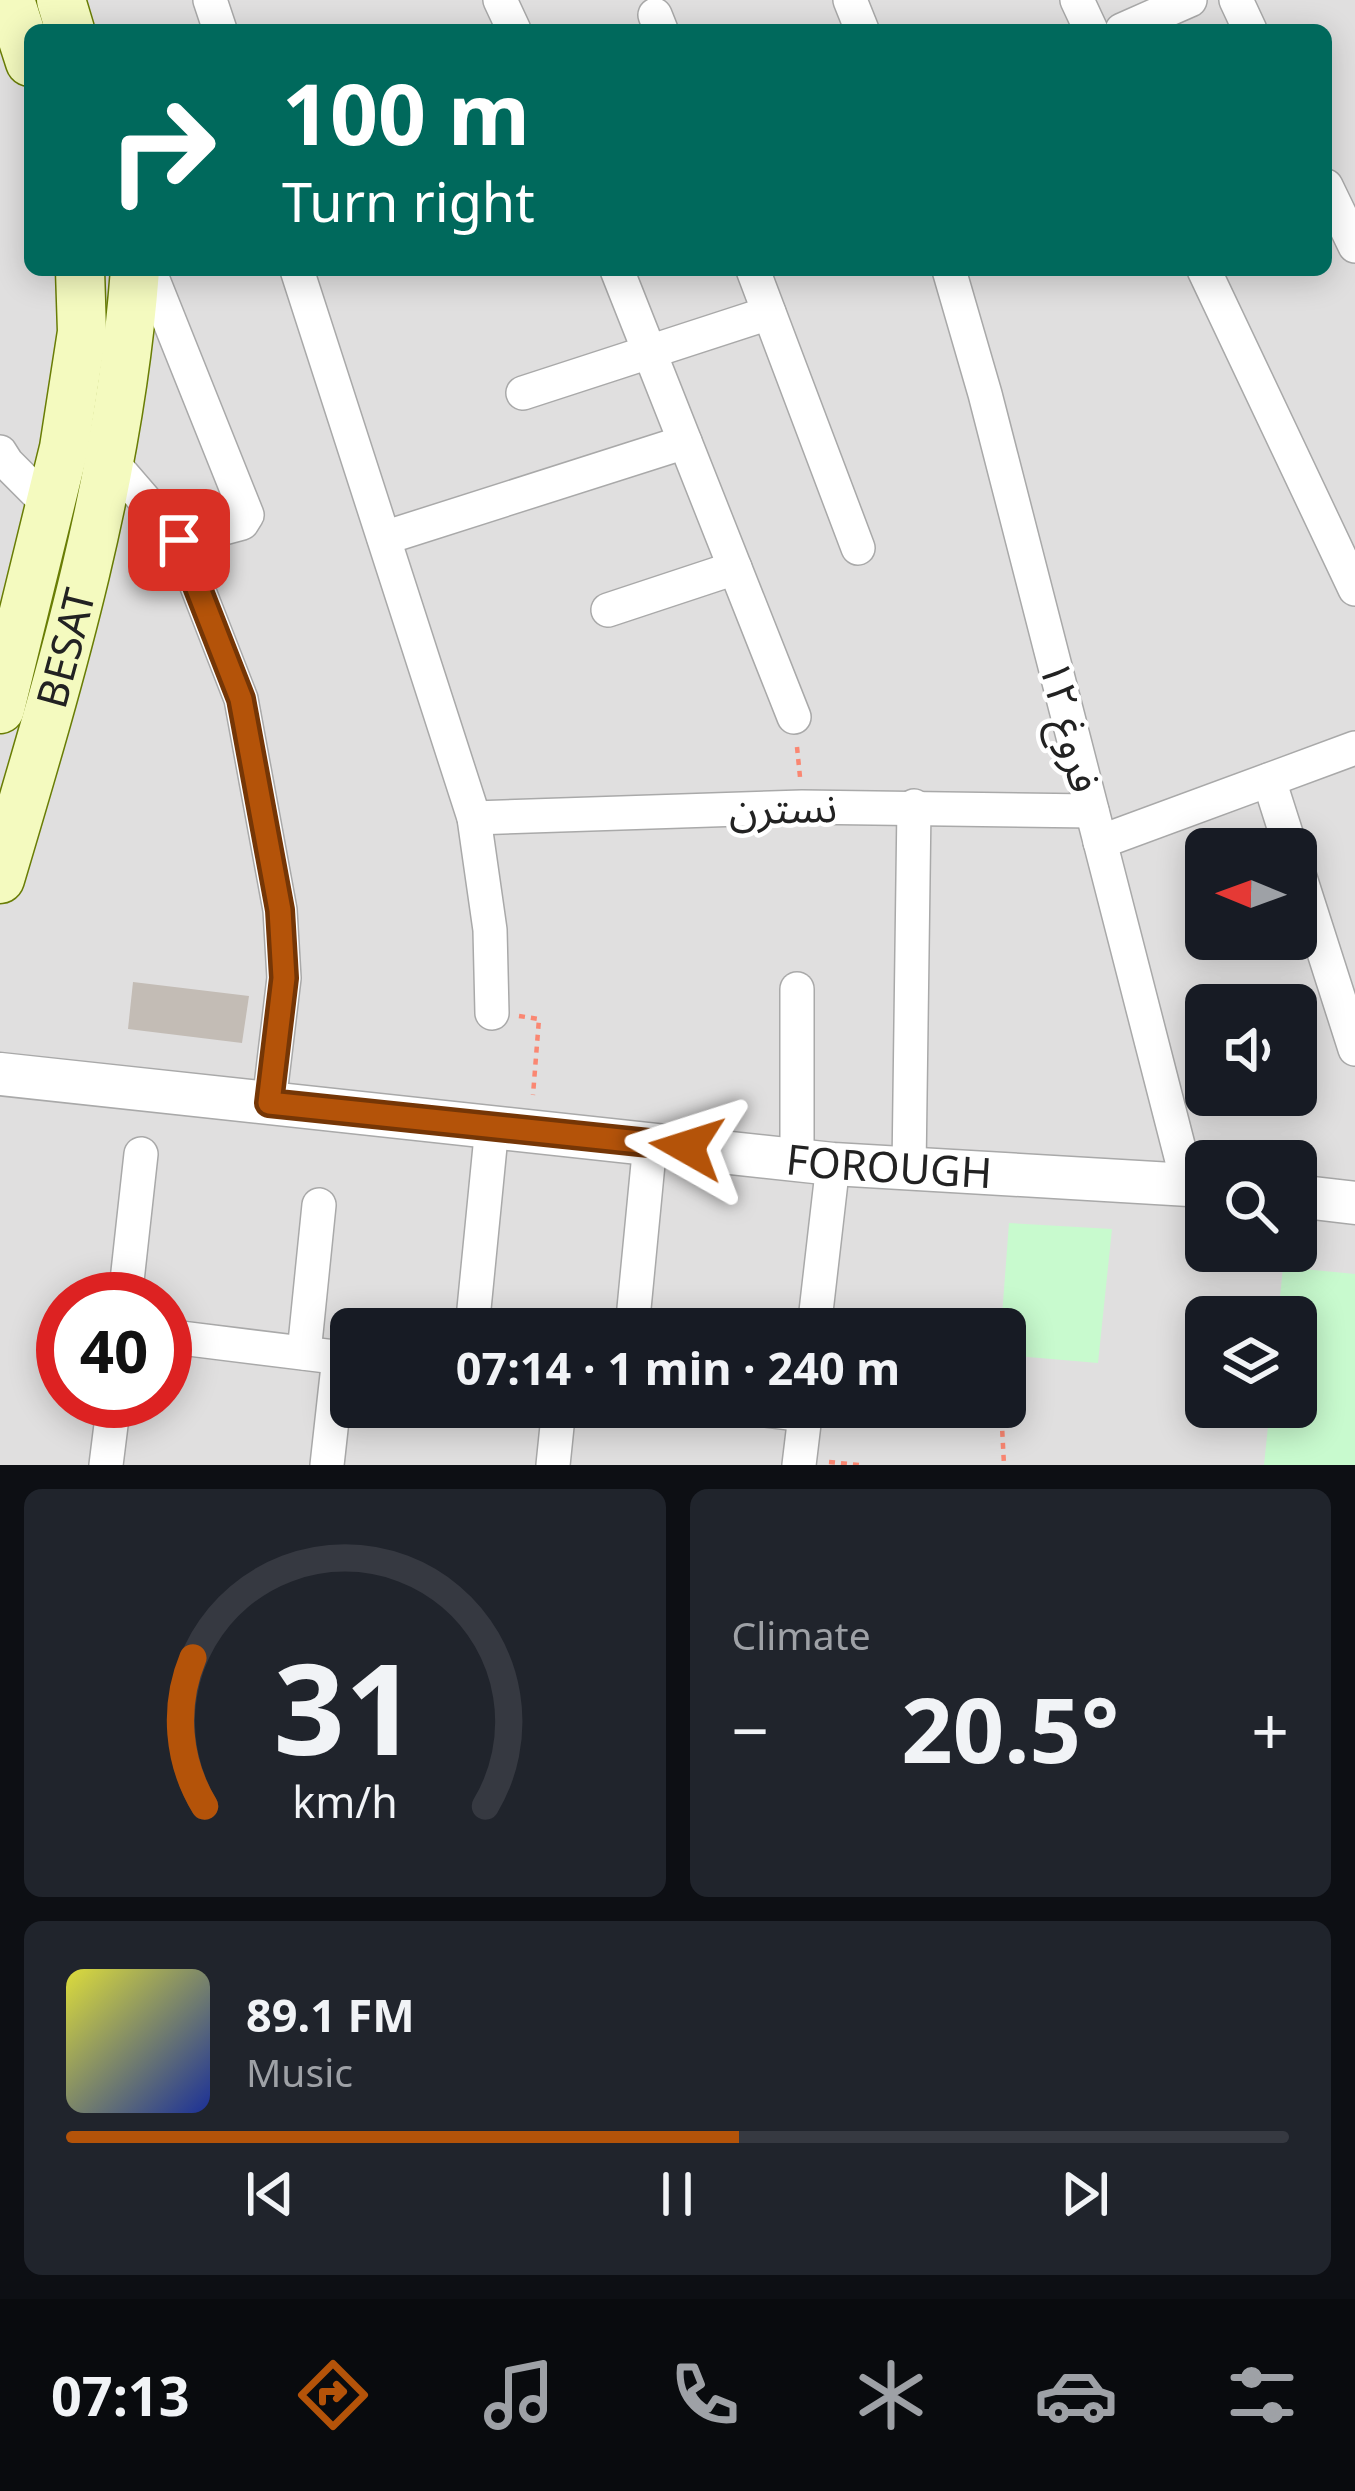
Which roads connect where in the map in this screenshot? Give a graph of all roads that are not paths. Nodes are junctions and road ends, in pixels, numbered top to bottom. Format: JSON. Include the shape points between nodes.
{"nodes":[{"id":1,"x":10,"y":0,"type":"edge"},
{"id":2,"x":1190,"y":0,"type":"edge"},
{"id":3,"x":1136,"y":24,"type":"edge"},
{"id":4,"x":24,"y":43,"type":"edge"},
{"id":5,"x":1332,"y":198,"type":"edge"},
{"id":6,"x":1355,"y":246,"type":"edge"},
{"id":7,"x":80,"y":276,"type":"edge"},
{"id":8,"x":135,"y":276,"type":"edge"},
{"id":9,"x":151,"y":276,"type":"edge"},
{"id":10,"x":300,"y":276,"type":"edge"},
{"id":11,"x":618,"y":276,"type":"edge"},
{"id":12,"x":754,"y":276,"type":"edge"},
{"id":13,"x":951,"y":276,"type":"edge"},
{"id":14,"x":1207,"y":276,"type":"edge"},
{"id":15,"x":769,"y":313,"type":"junction"},
{"id":16,"x":648,"y":350,"type":"junction"},
{"id":17,"x":523,"y":393,"type":"dead end"},
{"id":18,"x":685,"y":442,"type":"junction"},
{"id":19,"x":0,"y":452,"type":"edge"},
{"id":20,"x":110,"y":460,"type":"junction"},
{"id":21,"x":50,"y":506,"type":"junction"},
{"id":22,"x":384,"y":538,"type":"junction"},
{"id":23,"x":179,"y":540,"type":"junction"},
{"id":24,"x":858,"y":548,"type":"dead end"},
{"id":25,"x":735,"y":568,"type":"junction"},
{"id":26,"x":1355,"y":589,"type":"edge"},
{"id":27,"x":608,"y":610,"type":"dead end"},
{"id":28,"x":0,"y":709,"type":"edge"},
{"id":29,"x":794,"y":717,"type":"road end"},
{"id":30,"x":1355,"y":748,"type":"edge"},
{"id":31,"x":1269,"y":780,"type":"junction"},
{"id":32,"x":914,"y":806,"type":"junction"},
{"id":33,"x":474,"y":818,"type":"junction"},
{"id":34,"x":1096,"y":827,"type":"junction"},
{"id":35,"x":1284,"y":828,"type":"edge"},
{"id":36,"x":0,"y":879,"type":"edge"},
{"id":37,"x":1317,"y":930,"type":"edge"},
{"id":38,"x":797,"y":989,"type":"dead end"},
{"id":39,"x":492,"y":1013,"type":"dead end"},
{"id":40,"x":1355,"y":1049,"type":"edge"},
{"id":41,"x":0,"y":1075,"type":"edge"},
{"id":42,"x":269,"y":1103,"type":"junction"},
{"id":43,"x":511,"y":1128,"type":"junction"},
{"id":44,"x":1185,"y":1142,"type":"edge"},
{"id":45,"x":650,"y":1143,"type":"junction"},
{"id":46,"x":141,"y":1154,"type":"dead end"},
{"id":47,"x":815,"y":1161,"type":"junction"},
{"id":48,"x":909,"y":1168,"type":"junction"},
{"id":49,"x":1185,"y":1184,"type":"edge"},
{"id":50,"x":1317,"y":1198,"type":"edge"},
{"id":51,"x":1355,"y":1203,"type":"edge"},
{"id":52,"x":319,"y":1205,"type":"dead end"},
{"id":53,"x":128,"y":1272,"type":"edge"},
{"id":54,"x":476,"y":1308,"type":"edge"},
{"id":55,"x":634,"y":1308,"type":"edge"},
{"id":56,"x":814,"y":1308,"type":"edge"},
{"id":57,"x":192,"y":1339,"type":"edge"},
{"id":58,"x":304,"y":1353,"type":"junction"},
{"id":59,"x":330,"y":1356,"type":"edge"},
{"id":60,"x":111,"y":1428,"type":"edge"},
{"id":61,"x":333,"y":1428,"type":"edge"},
{"id":62,"x":557,"y":1428,"type":"edge"},
{"id":63,"x":803,"y":1428,"type":"edge"},
{"id":64,"x":800,"y":1462,"type":"edge"},
{"id":65,"x":106,"y":1465,"type":"edge"},
{"id":66,"x":327,"y":1465,"type":"edge"},
{"id":67,"x":553,"y":1465,"type":"edge"}],
"edges":[{"from":1,"to":4,"type":"main road"},
{"from":2,"to":3,"type":"street"},
{"from":5,"to":6,"type":"street"},
{"from":7,"to":21,"type":"main road","name":"BESAT","via":[[82,332]]},
{"from":8,"to":20,"type":"main road","name":"BESAT"},
{"from":9,"to":23,"type":"street","via":[[247,515],[242,524]]},
{"from":10,"to":22,"type":"street"},
{"from":11,"to":16,"type":"street"},
{"from":12,"to":15,"type":"street"},
{"from":13,"to":34,"type":"street","name":"فروغ ۱۲"},
{"from":14,"to":26,"type":"street"},
{"from":15,"to":16,"type":"street"},
{"from":15,"to":24,"type":"street"},
{"from":16,"to":17,"type":"street"},
{"from":16,"to":18,"type":"street"},
{"from":18,"to":22,"type":"street"},
{"from":18,"to":25,"type":"street"},
{"from":19,"to":21,"type":"street"},
{"from":20,"to":23,"type":"street"},
{"from":20,"to":36,"type":"main road","name":"BESAT","via":[[97,535]]},
{"from":21,"to":28,"type":"main road","name":"BESAT"},
{"from":22,"to":33,"type":"street"},
{"from":23,"to":42,"type":"street","via":[[241,699],[276,890],[284,978]]},
{"from":25,"to":27,"type":"street"},
{"from":25,"to":29,"type":"street"},
{"from":30,"to":31,"type":"street"},
{"from":31,"to":34,"type":"street"},
{"from":31,"to":35,"type":"street"},
{"from":32,"to":33,"type":"street","name":"نسترن"},
{"from":32,"to":34,"type":"street","name":"نسترن"},
{"from":32,"to":48,"type":"street"},
{"from":33,"to":39,"type":"street"},
{"from":34,"to":44,"type":"street","name":"فروغ ۱۲"},
{"from":37,"to":40,"type":"street"},
{"from":38,"to":47,"type":"street"},
{"from":41,"to":42,"type":"street","name":"FOROUGH"},
{"from":42,"to":43,"type":"street","name":"FOROUGH"},
{"from":43,"to":45,"type":"street","name":"FOROUGH"},
{"from":43,"to":54,"type":"street"},
{"from":45,"to":47,"type":"street","name":"FOROUGH"},
{"from":45,"to":55,"type":"street"},
{"from":46,"to":53,"type":"street"},
{"from":47,"to":48,"type":"street","name":"FOROUGH"},
{"from":47,"to":56,"type":"street"},
{"from":48,"to":49,"type":"street","name":"FOROUGH"},
{"from":50,"to":51,"type":"street"},
{"from":52,"to":58,"type":"street"},
{"from":57,"to":58,"type":"street"},
{"from":58,"to":59,"type":"street"},
{"from":60,"to":65,"type":"street"},
{"from":61,"to":66,"type":"street"},
{"from":62,"to":67,"type":"street"},
{"from":63,"to":64,"type":"street"}]}
